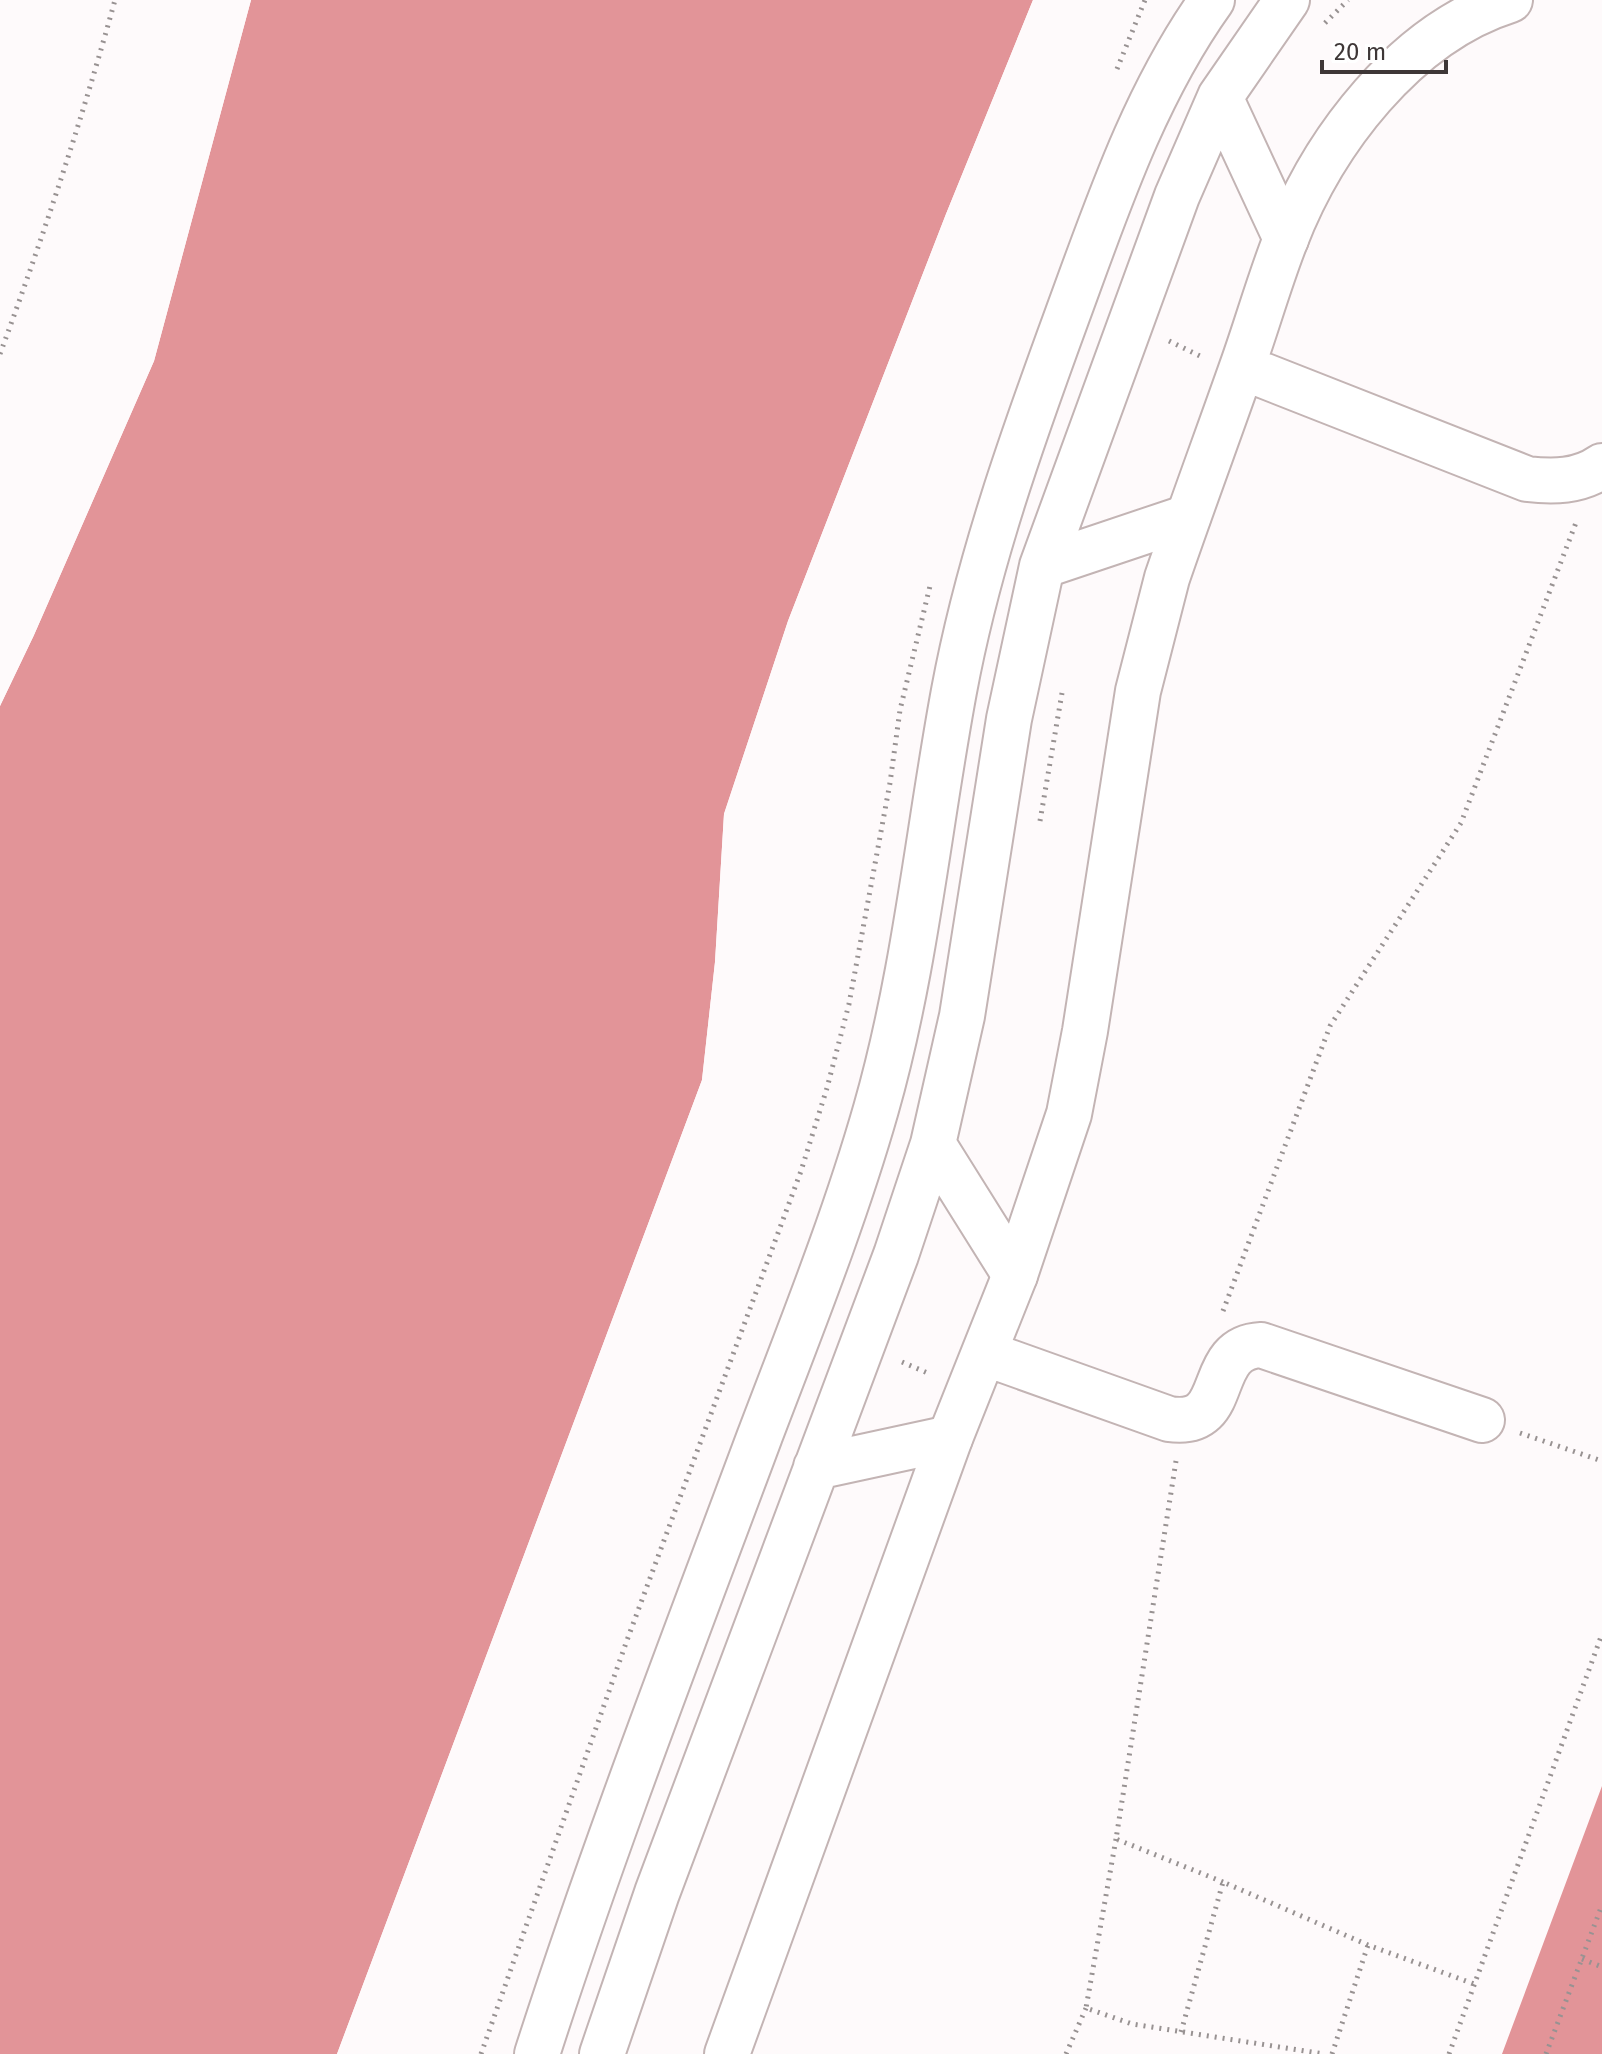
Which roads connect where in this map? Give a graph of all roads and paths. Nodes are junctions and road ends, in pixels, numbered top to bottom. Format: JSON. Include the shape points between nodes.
{"nodes":[{"id":1,"x":115,"y":0,"type":"edge"},
{"id":2,"x":1145,"y":0,"type":"edge"},
{"id":3,"x":1212,"y":0,"type":"edge"},
{"id":4,"x":1287,"y":0,"type":"edge"},
{"id":5,"x":1510,"y":0,"type":"edge"},
{"id":6,"x":1117,"y":70,"type":"dead end"},
{"id":7,"x":1220,"y":97,"type":"junction"},
{"id":8,"x":1286,"y":239,"type":"junction"},
{"id":9,"x":0,"y":354,"type":"edge"},
{"id":10,"x":1242,"y":367,"type":"junction"},
{"id":11,"x":1599,"y":468,"type":"edge"},
{"id":12,"x":1188,"y":517,"type":"junction"},
{"id":13,"x":1042,"y":566,"type":"junction"},
{"id":14,"x":931,"y":579,"type":"dead end"},
{"id":15,"x":933,"y":1144,"type":"junction"},
{"id":16,"x":1015,"y":1275,"type":"junction"},
{"id":17,"x":1220,"y":1319,"type":"dead end"},
{"id":18,"x":984,"y":1353,"type":"junction"},
{"id":19,"x":1482,"y":1420,"type":"joint"},
{"id":20,"x":1182,"y":1421,"type":"junction"},
{"id":21,"x":950,"y":1438,"type":"junction"},
{"id":22,"x":1602,"y":1461,"type":"edge"},
{"id":23,"x":816,"y":1467,"type":"junction"},
{"id":24,"x":1602,"y":1634,"type":"edge"},
{"id":25,"x":1116,"y":1839,"type":"junction"},
{"id":26,"x":1223,"y":1882,"type":"junction"},
{"id":27,"x":1602,"y":1905,"type":"edge"},
{"id":28,"x":1368,"y":1945,"type":"junction"},
{"id":29,"x":1582,"y":1959,"type":"junction"},
{"id":30,"x":1602,"y":1967,"type":"edge"},
{"id":31,"x":1474,"y":1984,"type":"junction"},
{"id":32,"x":1086,"y":2008,"type":"junction"},
{"id":33,"x":1181,"y":2032,"type":"junction"},
{"id":34,"x":481,"y":2054,"type":"edge"},
{"id":35,"x":537,"y":2054,"type":"edge"},
{"id":36,"x":602,"y":2054,"type":"edge"},
{"id":37,"x":727,"y":2054,"type":"edge"},
{"id":38,"x":1066,"y":2054,"type":"edge"},
{"id":39,"x":1324,"y":2054,"type":"edge"},
{"id":40,"x":1332,"y":2054,"type":"edge"},
{"id":41,"x":1449,"y":2054,"type":"edge"},
{"id":42,"x":1546,"y":2054,"type":"edge"}],
"edges":[{"from":1,"to":9,"type":"path","via":[[45,230]]},
{"from":2,"to":6,"type":"path"},
{"from":3,"to":35,"type":"street","via":[[1152,99],[1074,296],[993,527],[954,690],[898,1024],[876,1111]]},
{"from":4,"to":7,"type":"street"},
{"from":5,"to":8,"type":"street","via":[[1453,27],[1363,105],[1318,172]]},
{"from":7,"to":8,"type":"street"},
{"from":7,"to":13,"type":"street","via":[[1177,196]]},
{"from":8,"to":10,"type":"street"},
{"from":10,"to":11,"type":"street","via":[[1527,479],[1574,479]]},
{"from":10,"to":12,"type":"street"},
{"from":11,"to":17,"type":"path","via":[[1461,823],[1330,1026]]},
{"from":12,"to":13,"type":"street"},
{"from":12,"to":16,"type":"street","via":[[1138,691],[1069,1114]]},
{"from":13,"to":15,"type":"street","via":[[1009,719],[962,1016]]},
{"from":14,"to":34,"type":"path","via":[[900,710],[849,1004],[827,1088]]},
{"from":15,"to":16,"type":"street"},
{"from":15,"to":23,"type":"street"},
{"from":16,"to":18,"type":"street"},
{"from":18,"to":20,"type":"street"},
{"from":18,"to":21,"type":"street"},
{"from":19,"to":20,"type":"street","via":[[1261,1345],[1232,1357],[1206,1411]]},
{"from":19,"to":22,"type":"path"},
{"from":20,"to":25,"type":"path"},
{"from":21,"to":23,"type":"street"},
{"from":21,"to":37,"type":"street"},
{"from":23,"to":36,"type":"street"},
{"from":24,"to":31,"type":"path"},
{"from":25,"to":26,"type":"path"},
{"from":25,"to":32,"type":"path"},
{"from":26,"to":28,"type":"path"},
{"from":26,"to":33,"type":"path"},
{"from":27,"to":29,"type":"path"},
{"from":28,"to":31,"type":"path"},
{"from":28,"to":40,"type":"path"},
{"from":29,"to":30,"type":"path"},
{"from":29,"to":42,"type":"path"},
{"from":31,"to":41,"type":"path"},
{"from":32,"to":33,"type":"path","via":[[1132,2024]]},
{"from":32,"to":38,"type":"path"},
{"from":33,"to":39,"type":"path"}]}
